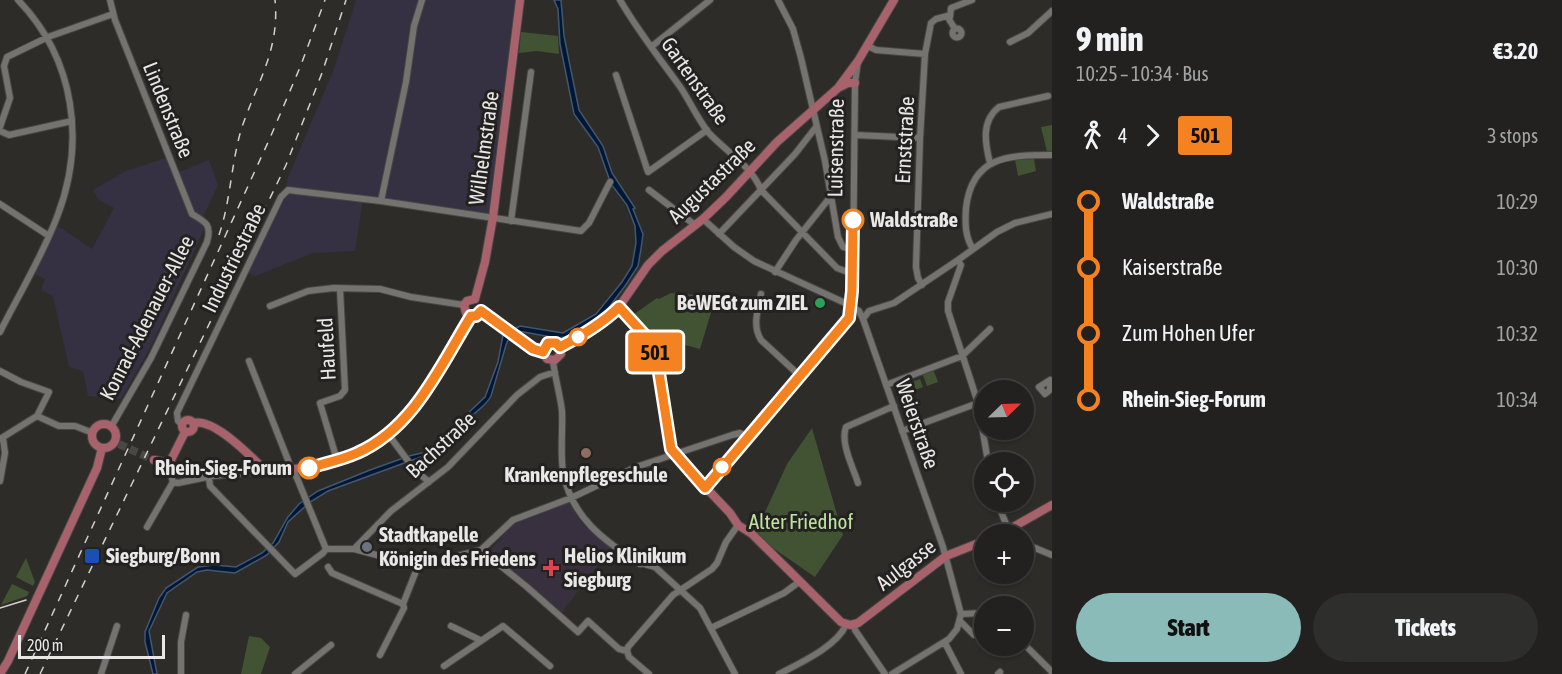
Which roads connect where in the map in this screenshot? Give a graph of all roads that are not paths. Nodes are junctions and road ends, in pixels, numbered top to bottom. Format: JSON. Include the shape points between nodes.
{"nodes":[{"id":1,"x":18,"y":0,"type":"edge"},
{"id":2,"x":110,"y":0,"type":"edge"},
{"id":3,"x":422,"y":0,"type":"edge"},
{"id":4,"x":520,"y":0,"type":"edge"},
{"id":5,"x":620,"y":0,"type":"edge"},
{"id":6,"x":778,"y":0,"type":"edge"},
{"id":7,"x":894,"y":0,"type":"edge"},
{"id":8,"x":972,"y":0,"type":"edge"},
{"id":9,"x":705,"y":2,"type":"edge"},
{"id":10,"x":1052,"y":11,"type":"edge"},
{"id":11,"x":113,"y":14,"type":"junction"},
{"id":12,"x":950,"y":17,"type":"junction"},
{"id":13,"x":955,"y":29,"type":"dead end"},
{"id":14,"x":48,"y":37,"type":"junction"},
{"id":15,"x":1010,"y":42,"type":"dead end"},
{"id":16,"x":868,"y":46,"type":"junction"},
{"id":17,"x":651,"y":47,"type":"junction"},
{"id":18,"x":926,"y":54,"type":"junction"},
{"id":19,"x":858,"y":61,"type":"junction"},
{"id":20,"x":531,"y":72,"type":"dead end"},
{"id":21,"x":616,"y":75,"type":"dead end"},
{"id":22,"x":855,"y":83,"type":"junction"},
{"id":23,"x":838,"y":88,"type":"junction"},
{"id":24,"x":1048,"y":96,"type":"dead end"},
{"id":25,"x":813,"y":112,"type":"junction"},
{"id":26,"x":72,"y":121,"type":"junction"},
{"id":27,"x":816,"y":127,"type":"junction"},
{"id":28,"x":0,"y":130,"type":"edge"},
{"id":29,"x":707,"y":130,"type":"junction"},
{"id":30,"x":855,"y":135,"type":"junction"},
{"id":31,"x":920,"y":138,"type":"junction"},
{"id":32,"x":1052,"y":155,"type":"edge"},
{"id":33,"x":990,"y":163,"type":"junction"},
{"id":34,"x":749,"y":173,"type":"junction"},
{"id":35,"x":610,"y":182,"type":"dead end"},
{"id":36,"x":649,"y":190,"type":"dead end"},
{"id":37,"x":761,"y":190,"type":"junction"},
{"id":38,"x":831,"y":196,"type":"junction"},
{"id":39,"x":381,"y":201,"type":"junction"},
{"id":40,"x":0,"y":204,"type":"edge"},
{"id":41,"x":1052,"y":214,"type":"edge"},
{"id":42,"x":493,"y":217,"type":"junction"},
{"id":43,"x":703,"y":219,"type":"junction"},
{"id":44,"x":511,"y":221,"type":"junction"},
{"id":45,"x":208,"y":224,"type":"joint"},
{"id":46,"x":695,"y":225,"type":"junction"},
{"id":47,"x":802,"y":232,"type":"junction"},
{"id":48,"x":719,"y":234,"type":"junction"},
{"id":49,"x":49,"y":236,"type":"junction"},
{"id":50,"x":974,"y":249,"type":"junction"},
{"id":51,"x":853,"y":250,"type":"junction"},
{"id":52,"x":958,"y":260,"type":"junction"},
{"id":53,"x":775,"y":272,"type":"junction"},
{"id":54,"x":853,"y":274,"type":"junction"},
{"id":55,"x":922,"y":285,"type":"junction"},
{"id":56,"x":340,"y":289,"type":"junction"},
{"id":57,"x":761,"y":294,"type":"dead end"},
{"id":58,"x":475,"y":299,"type":"junction"},
{"id":59,"x":464,"y":305,"type":"junction"},
{"id":60,"x":270,"y":306,"type":"dead end"},
{"id":61,"x":619,"y":307,"type":"junction"},
{"id":62,"x":851,"y":307,"type":"junction"},
{"id":63,"x":481,"y":311,"type":"junction"},
{"id":64,"x":471,"y":316,"type":"junction"},
{"id":65,"x":863,"y":319,"type":"junction"},
{"id":66,"x":990,"y":329,"type":"dead end"},
{"id":67,"x":0,"y":332,"type":"edge"},
{"id":68,"x":560,"y":347,"type":"junction"},
{"id":69,"x":543,"y":352,"type":"junction"},
{"id":70,"x":962,"y":356,"type":"junction"},
{"id":71,"x":249,"y":361,"type":"dead end"},
{"id":72,"x":553,"y":361,"type":"junction"},
{"id":73,"x":0,"y":371,"type":"edge"},
{"id":74,"x":555,"y":372,"type":"junction"},
{"id":75,"x":801,"y":376,"type":"junction"},
{"id":76,"x":886,"y":385,"type":"junction"},
{"id":77,"x":974,"y":391,"type":"edge"},
{"id":78,"x":974,"y":404,"type":"edge"},
{"id":79,"x":894,"y":406,"type":"junction"},
{"id":80,"x":37,"y":416,"type":"junction"},
{"id":81,"x":111,"y":427,"type":"junction"},
{"id":82,"x":183,"y":428,"type":"junction"},
{"id":83,"x":902,"y":431,"type":"junction"},
{"id":84,"x":93,"y":433,"type":"junction"},
{"id":85,"x":388,"y":434,"type":"junction"},
{"id":86,"x":748,"y":437,"type":"junction"},
{"id":87,"x":1,"y":439,"type":"edge"},
{"id":88,"x":102,"y":448,"type":"junction"},
{"id":89,"x":673,"y":453,"type":"junction"},
{"id":90,"x":251,"y":457,"type":"junction"},
{"id":91,"x":154,"y":460,"type":"tunnel mouth"},
{"id":92,"x":337,"y":460,"type":"junction"},
{"id":93,"x":167,"y":462,"type":"junction"},
{"id":94,"x":266,"y":471,"type":"junction"},
{"id":95,"x":293,"y":471,"type":"junction"},
{"id":96,"x":244,"y":472,"type":"junction"},
{"id":97,"x":209,"y":478,"type":"junction"},
{"id":98,"x":0,"y":481,"type":"edge"},
{"id":99,"x":173,"y":482,"type":"junction"},
{"id":100,"x":429,"y":482,"type":"junction"},
{"id":101,"x":858,"y":483,"type":"dead end"},
{"id":102,"x":705,"y":488,"type":"junction"},
{"id":103,"x":571,"y":498,"type":"junction"},
{"id":104,"x":1052,"y":505,"type":"edge"},
{"id":105,"x":1023,"y":524,"type":"edge"},
{"id":106,"x":738,"y":525,"type":"junction"},
{"id":107,"x":147,"y":527,"type":"dead end"},
{"id":108,"x":974,"y":544,"type":"edge"},
{"id":109,"x":1034,"y":548,"type":"edge"},
{"id":110,"x":354,"y":549,"type":"junction"},
{"id":111,"x":481,"y":550,"type":"junction"},
{"id":112,"x":325,"y":553,"type":"junction"},
{"id":113,"x":1052,"y":555,"type":"edge"},
{"id":114,"x":946,"y":556,"type":"junction"},
{"id":115,"x":418,"y":566,"type":"junction"},
{"id":116,"x":330,"y":570,"type":"dead end"},
{"id":117,"x":799,"y":582,"type":"junction"},
{"id":118,"x":680,"y":590,"type":"junction"},
{"id":119,"x":403,"y":604,"type":"junction"},
{"id":120,"x":186,"y":615,"type":"dead end"},
{"id":121,"x":974,"y":615,"type":"edge"},
{"id":122,"x":961,"y":617,"type":"junction"},
{"id":123,"x":850,"y":625,"type":"junction"},
{"id":124,"x":117,"y":626,"type":"dead end"},
{"id":125,"x":450,"y":626,"type":"dead end"},
{"id":126,"x":711,"y":628,"type":"junction"},
{"id":127,"x":974,"y":635,"type":"edge"},
{"id":128,"x":480,"y":640,"type":"junction"},
{"id":129,"x":945,"y":643,"type":"junction"},
{"id":130,"x":331,"y":645,"type":"dead end"},
{"id":131,"x":627,"y":651,"type":"junction"},
{"id":132,"x":1034,"y":654,"type":"edge"},
{"id":133,"x":380,"y":655,"type":"dead end"},
{"id":134,"x":444,"y":666,"type":"dead end"},
{"id":135,"x":550,"y":666,"type":"dead end"},
{"id":136,"x":1052,"y":672,"type":"edge"},
{"id":137,"x":0,"y":674,"type":"edge"},
{"id":138,"x":101,"y":674,"type":"edge"},
{"id":139,"x":181,"y":674,"type":"edge"},
{"id":140,"x":295,"y":674,"type":"edge"},
{"id":141,"x":649,"y":674,"type":"edge"},
{"id":142,"x":735,"y":674,"type":"edge"},
{"id":143,"x":779,"y":674,"type":"edge"},
{"id":144,"x":885,"y":674,"type":"edge"},
{"id":145,"x":892,"y":674,"type":"edge"},
{"id":146,"x":961,"y":674,"type":"edge"}],
"edges":[{"from":1,"to":14,"type":"street"},
{"from":2,"to":11,"type":"street","name":"Lindenstraße"},
{"from":3,"to":39,"type":"street","via":[[412,33]]},
{"from":4,"to":42,"type":"main road","name":"Wilhelmstraße"},
{"from":5,"to":17,"type":"street","name":"Gartenstraße"},
{"from":6,"to":25,"type":"street","via":[[793,29]]},
{"from":7,"to":16,"type":"main road","name":"Luisenstraße"},
{"from":8,"to":12,"type":"street","via":[[951,8]]},
{"from":9,"to":17,"type":"street"},
{"from":10,"to":15,"type":"street","via":[[1028,33]]},
{"from":11,"to":14,"type":"street"},
{"from":11,"to":45,"type":"street","name":"Lindenstraße","via":[[192,214]]},
{"from":12,"to":13,"type":"street"},
{"from":12,"to":18,"type":"street","name":"Ernststraße","via":[[931,23]]},
{"from":14,"to":26,"type":"street","via":[[66,85]]},
{"from":14,"to":28,"type":"street","via":[[7,57],[4,66],[10,98]]},
{"from":16,"to":18,"type":"street"},
{"from":16,"to":19,"type":"main road","name":"Luisenstraße"},
{"from":17,"to":29,"type":"street","name":"Gartenstraße"},
{"from":18,"to":31,"type":"street","name":"Ernststraße"},
{"from":19,"to":22,"type":"street","name":"Luisenstraße"},
{"from":19,"to":23,"type":"main road","name":"Augustastraße"},
{"from":20,"to":44,"type":"street"},
{"from":21,"to":29,"type":"street","via":[[648,172]]},
{"from":22,"to":23,"type":"main road","name":"Augustastraße"},
{"from":22,"to":30,"type":"street","name":"Luisenstraße"},
{"from":23,"to":25,"type":"main road","name":"Augustastraße"},
{"from":24,"to":33,"type":"street","via":[[994,111],[985,130]]},
{"from":25,"to":27,"type":"street"},
{"from":25,"to":34,"type":"main road","name":"Augustastraße","via":[[777,142]]},
{"from":26,"to":28,"type":"street","via":[[9,135]]},
{"from":26,"to":49,"type":"street","via":[[68,184]]},
{"from":27,"to":37,"type":"street"},
{"from":27,"to":38,"type":"street"},
{"from":29,"to":34,"type":"street","name":"Gartenstraße"},
{"from":30,"to":31,"type":"street"},
{"from":30,"to":51,"type":"street","name":"Luisenstraße"},
{"from":31,"to":55,"type":"street","name":"Ernststraße","via":[[916,267]]},
{"from":32,"to":33,"type":"street","via":[[1011,157]]},
{"from":33,"to":50,"type":"street","via":[[975,177],[968,192],[966,226]]},
{"from":34,"to":37,"type":"street","name":"Gartenstraße"},
{"from":34,"to":43,"type":"main road","name":"Augustastraße"},
{"from":35,"to":44,"type":"street","name":"Industriestraße","via":[[583,230]]},
{"from":36,"to":46,"type":"street"},
{"from":37,"to":47,"type":"street","name":"Gartenstraße"},
{"from":37,"to":48,"type":"street"},
{"from":38,"to":47,"type":"street"},
{"from":38,"to":51,"type":"street","via":[[840,242]]},
{"from":39,"to":42,"type":"street","name":"Industriestraße"},
{"from":39,"to":82,"type":"street","name":"Industriestraße","via":[[293,190],[284,193],[177,413]]},
{"from":40,"to":49,"type":"street"},
{"from":41,"to":50,"type":"street","via":[[1004,228]]},
{"from":42,"to":44,"type":"street","name":"Industriestraße"},
{"from":42,"to":58,"type":"main road","name":"Wilhelmstraße"},
{"from":43,"to":46,"type":"main road","name":"Augustastraße"},
{"from":43,"to":48,"type":"street"},
{"from":45,"to":81,"type":"street","name":"Konrad-Adenauer-Allee","via":[[210,234],[180,299]]},
{"from":46,"to":61,"type":"main road","name":"Augustastraße","via":[[648,265]]},
{"from":47,"to":53,"type":"street"},
{"from":47,"to":54,"type":"street","name":"Gartenstraße","via":[[837,268]]},
{"from":48,"to":53,"type":"street"},
{"from":49,"to":67,"type":"street"},
{"from":50,"to":52,"type":"street"},
{"from":51,"to":54,"type":"street","name":"Luisenstraße"},
{"from":52,"to":55,"type":"street"},
{"from":52,"to":70,"type":"street","via":[[961,265],[947,306]]},
{"from":53,"to":62,"type":"street"},
{"from":54,"to":62,"type":"street","name":"Luisenstraße"},
{"from":55,"to":65,"type":"street","via":[[894,303],[869,311]]},
{"from":56,"to":59,"type":"street","via":[[380,289]]},
{"from":56,"to":60,"type":"street","via":[[308,291]]},
{"from":56,"to":92,"type":"street","name":"Haufeld","via":[[345,390],[340,396],[320,403]]},
{"from":57,"to":75,"type":"street","via":[[756,333]]},
{"from":58,"to":59,"type":"main road"},
{"from":58,"to":63,"type":"main road","via":[[481,303]]},
{"from":59,"to":64,"type":"main road"},
{"from":61,"to":68,"type":"main road","name":"Augustastraße"},
{"from":61,"to":89,"type":"main road","via":[[650,341],[656,354]]},
{"from":62,"to":65,"type":"street","name":"Weierstraße"},
{"from":62,"to":75,"type":"street","via":[[849,318]]},
{"from":63,"to":64,"type":"main road"},
{"from":63,"to":69,"type":"main road","via":[[533,349]]},
{"from":64,"to":85,"type":"main road","via":[[416,405]]},
{"from":65,"to":76,"type":"street","name":"Weierstraße"},
{"from":66,"to":70,"type":"street"},
{"from":68,"to":69,"type":"main road","via":[[550,342]]},
{"from":68,"to":72,"type":"main road","via":[[560,357]]},
{"from":69,"to":72,"type":"main road"},
{"from":70,"to":76,"type":"street"},
{"from":70,"to":77,"type":"street"},
{"from":71,"to":95,"type":"street"},
{"from":72,"to":74,"type":"street"},
{"from":73,"to":80,"type":"street","via":[[49,392]]},
{"from":74,"to":100,"type":"street","name":"Bachstraße","via":[[540,377],[517,395]]},
{"from":74,"to":103,"type":"street","via":[[562,413],[563,471]]},
{"from":75,"to":86,"type":"street"},
{"from":76,"to":79,"type":"street","name":"Weierstraße"},
{"from":78,"to":83,"type":"street"},
{"from":79,"to":83,"type":"street","name":"Weierstraße"},
{"from":79,"to":101,"type":"street","via":[[846,427],[846,442]]},
{"from":80,"to":84,"type":"street","via":[[59,426],[75,426]]},
{"from":80,"to":87,"type":"street"},
{"from":81,"to":84,"type":"main road","via":[[100,425]]},
{"from":81,"to":88,"type":"main road","via":[[117,443]]},
{"from":82,"to":90,"type":"main road","via":[[192,431],[193,423],[209,425]]},
{"from":82,"to":93,"type":"main road","via":[[173,458]]},
{"from":83,"to":114,"type":"street","name":"Weierstraße"},
{"from":84,"to":88,"type":"main road","via":[[94,441]]},
{"from":85,"to":92,"type":"main road","via":[[359,453]]},
{"from":85,"to":100,"type":"street"},
{"from":86,"to":89,"type":"street","via":[[736,434]]},
{"from":86,"to":102,"type":"street"},
{"from":87,"to":98,"type":"street","via":[[5,453]]},
{"from":88,"to":137,"type":"main road","via":[[97,468]]},
{"from":89,"to":102,"type":"main road"},
{"from":89,"to":103,"type":"street"},
{"from":90,"to":94,"type":"main road"},
{"from":90,"to":96,"type":"street","via":[[252,468]]},
{"from":91,"to":93,"type":"main road"},
{"from":92,"to":95,"type":"main road"},
{"from":93,"to":99,"type":"street"},
{"from":94,"to":95,"type":"main road"},
{"from":94,"to":96,"type":"street"},
{"from":95,"to":112,"type":"street"},
{"from":96,"to":97,"type":"street"},
{"from":97,"to":99,"type":"street"},
{"from":97,"to":112,"type":"street","via":[[210,486],[295,574]]},
{"from":99,"to":107,"type":"street"},
{"from":100,"to":110,"type":"street","name":"Bachstraße","via":[[391,511]]},
{"from":102,"to":106,"type":"main road"},
{"from":103,"to":111,"type":"street","via":[[513,520]]},
{"from":103,"to":118,"type":"street","via":[[582,518],[604,539],[641,563],[655,567]]},
{"from":104,"to":105,"type":"main road"},
{"from":106,"to":117,"type":"main road"},
{"from":106,"to":118,"type":"street","via":[[712,569]]},
{"from":108,"to":114,"type":"main road","name":"Aulgasse"},
{"from":109,"to":113,"type":"street"},
{"from":110,"to":112,"type":"street"},
{"from":110,"to":115,"type":"street"},
{"from":111,"to":115,"type":"street"},
{"from":111,"to":131,"type":"street","via":[[578,632],[588,621],[619,650]]},
{"from":114,"to":122,"type":"street","name":"Weierstraße"},
{"from":114,"to":123,"type":"main road","name":"Aulgasse","via":[[863,621]]},
{"from":115,"to":119,"type":"street"},
{"from":116,"to":119,"type":"street"},
{"from":117,"to":123,"type":"main road"},
{"from":117,"to":126,"type":"street"},
{"from":118,"to":126,"type":"street","via":[[700,608]]},
{"from":118,"to":131,"type":"street"},
{"from":119,"to":133,"type":"street"},
{"from":120,"to":139,"type":"street"},
{"from":121,"to":122,"type":"street"},
{"from":122,"to":127,"type":"street"},
{"from":122,"to":129,"type":"street"},
{"from":123,"to":143,"type":"street","via":[[819,651]]},
{"from":123,"to":144,"type":"street"},
{"from":124,"to":138,"type":"street"},
{"from":125,"to":128,"type":"street"},
{"from":126,"to":142,"type":"street"},
{"from":128,"to":134,"type":"street"},
{"from":128,"to":135,"type":"street","via":[[503,626]]},
{"from":129,"to":145,"type":"street"},
{"from":129,"to":146,"type":"street"},
{"from":130,"to":140,"type":"street"},
{"from":131,"to":141,"type":"street"},
{"from":132,"to":136,"type":"street"}]}
